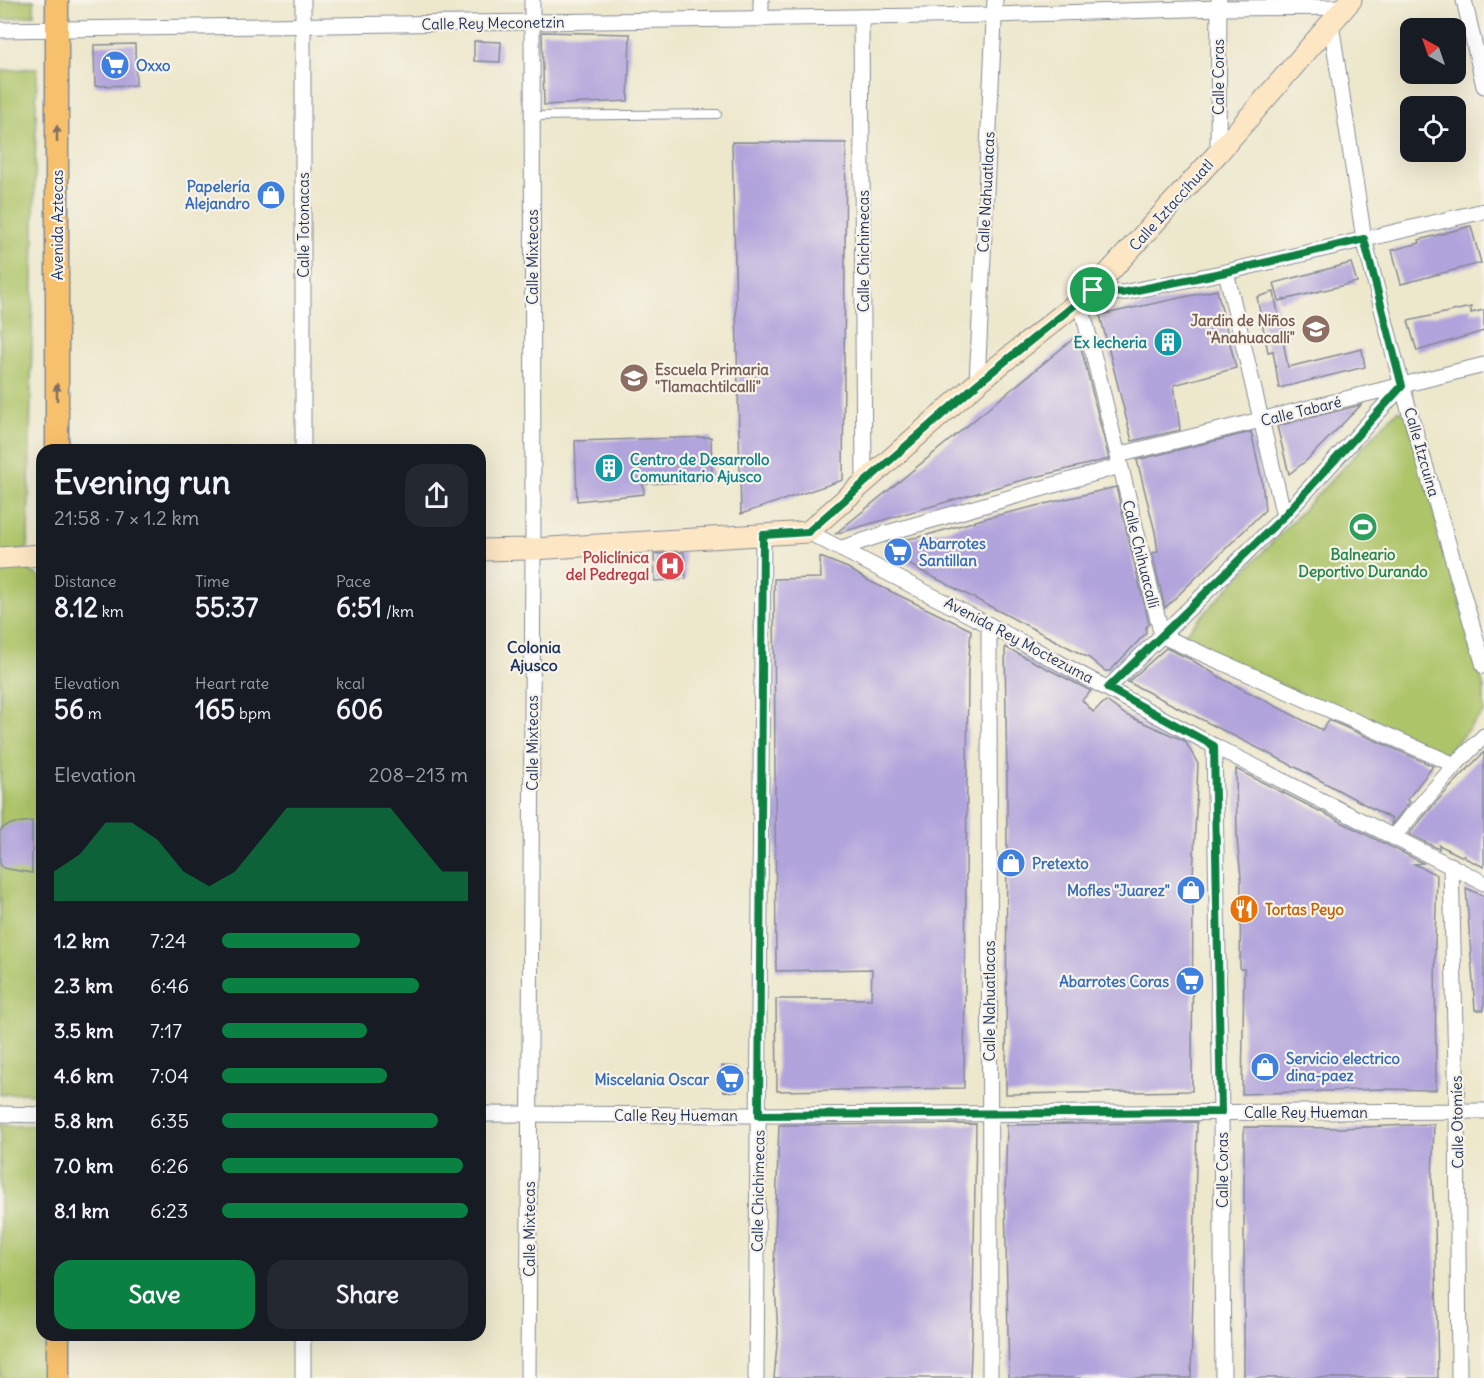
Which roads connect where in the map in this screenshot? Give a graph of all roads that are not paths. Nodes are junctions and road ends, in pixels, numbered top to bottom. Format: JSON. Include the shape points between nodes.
{"nodes":[{"id":1,"x":57,"y":0,"type":"edge"},
{"id":2,"x":303,"y":0,"type":"edge"},
{"id":3,"x":532,"y":0,"type":"edge"},
{"id":4,"x":761,"y":0,"type":"edge"},
{"id":5,"x":1464,"y":0,"type":"edge"},
{"id":6,"x":1349,"y":3,"type":"edge"},
{"id":7,"x":1219,"y":4,"type":"edge"},
{"id":8,"x":995,"y":8,"type":"edge"},
{"id":9,"x":861,"y":17,"type":"junction"},
{"id":10,"x":761,"y":19,"type":"junction"},
{"id":11,"x":532,"y":22,"type":"junction"},
{"id":12,"x":1331,"y":24,"type":"junction"},
{"id":13,"x":303,"y":26,"type":"junction"},
{"id":14,"x":0,"y":30,"type":"edge"},
{"id":15,"x":57,"y":30,"type":"junction"},
{"id":16,"x":1484,"y":86,"type":"edge"},
{"id":17,"x":717,"y":114,"type":"dead end"},
{"id":18,"x":532,"y":116,"type":"junction"},
{"id":19,"x":1218,"y":153,"type":"junction"},
{"id":20,"x":1484,"y":210,"type":"edge"},
{"id":21,"x":1364,"y":239,"type":"junction"},
{"id":22,"x":1226,"y":272,"type":"junction"},
{"id":23,"x":1087,"y":295,"type":"junction"},
{"id":24,"x":1484,"y":364,"type":"edge"},
{"id":25,"x":977,"y":384,"type":"junction"},
{"id":26,"x":1402,"y":386,"type":"junction"},
{"id":27,"x":1262,"y":421,"type":"junction"},
{"id":28,"x":57,"y":444,"type":"edge"},
{"id":29,"x":303,"y":444,"type":"edge"},
{"id":30,"x":1119,"y":460,"type":"junction"},
{"id":31,"x":864,"y":484,"type":"junction"},
{"id":32,"x":1284,"y":516,"type":"junction"},
{"id":33,"x":808,"y":532,"type":"junction"},
{"id":34,"x":763,"y":535,"type":"junction"},
{"id":35,"x":842,"y":548,"type":"junction"},
{"id":36,"x":533,"y":549,"type":"junction"},
{"id":37,"x":486,"y":550,"type":"edge"},
{"id":38,"x":36,"y":555,"type":"edge"},
{"id":39,"x":0,"y":558,"type":"edge"},
{"id":40,"x":989,"y":625,"type":"junction"},
{"id":41,"x":1162,"y":636,"type":"junction"},
{"id":42,"x":1484,"y":666,"type":"edge"},
{"id":43,"x":1108,"y":688,"type":"junction"},
{"id":44,"x":1484,"y":736,"type":"edge"},
{"id":45,"x":1214,"y":746,"type":"junction"},
{"id":46,"x":1455,"y":765,"type":"junction"},
{"id":47,"x":1393,"y":837,"type":"junction"},
{"id":48,"x":1451,"y":865,"type":"junction"},
{"id":49,"x":1484,"y":884,"type":"edge"},
{"id":50,"x":1457,"y":1110,"type":"junction"},
{"id":51,"x":1484,"y":1111,"type":"edge"},
{"id":52,"x":988,"y":1112,"type":"junction"},
{"id":53,"x":1221,"y":1112,"type":"junction"},
{"id":54,"x":0,"y":1114,"type":"edge"},
{"id":55,"x":486,"y":1114,"type":"edge"},
{"id":56,"x":529,"y":1114,"type":"junction"},
{"id":57,"x":36,"y":1115,"type":"edge"},
{"id":58,"x":759,"y":1115,"type":"junction"},
{"id":59,"x":58,"y":1341,"type":"edge"},
{"id":60,"x":303,"y":1341,"type":"edge"},
{"id":61,"x":58,"y":1378,"type":"edge"},
{"id":62,"x":303,"y":1378,"type":"edge"},
{"id":63,"x":528,"y":1378,"type":"edge"},
{"id":64,"x":756,"y":1378,"type":"edge"},
{"id":65,"x":990,"y":1378,"type":"edge"},
{"id":66,"x":1223,"y":1378,"type":"edge"},
{"id":67,"x":1459,"y":1378,"type":"edge"}],
"edges":[{"from":1,"to":15,"type":"main road","name":"Avenida Aztecas"},
{"from":2,"to":13,"type":"street","name":"Calle Totonacas"},
{"from":3,"to":11,"type":"street","name":"Calle Mixtecas"},
{"from":4,"to":10,"type":"street"},
{"from":5,"to":16,"type":"street"},
{"from":6,"to":7,"type":"street","name":"Calle Rey Meconetzin"},
{"from":6,"to":12,"type":"street","name":"Calle Iztaccíhuatl"},
{"from":7,"to":8,"type":"street","name":"Calle Rey Meconetzin"},
{"from":7,"to":19,"type":"street","name":"Calle Coras"},
{"from":8,"to":9,"type":"street","name":"Calle Rey Meconetzin"},
{"from":8,"to":25,"type":"street","name":"Calle Nahuatlacas"},
{"from":9,"to":10,"type":"street","name":"Calle Rey Meconetzin"},
{"from":9,"to":31,"type":"street","name":"Calle Chichimecas"},
{"from":10,"to":11,"type":"street","name":"Calle Rey Meconetzin"},
{"from":11,"to":13,"type":"street","name":"Calle Rey Meconetzin"},
{"from":11,"to":18,"type":"street","name":"Calle Mixtecas"},
{"from":12,"to":19,"type":"street","name":"Calle Iztaccíhuatl"},
{"from":12,"to":21,"type":"street","name":"Calle Itzcuina"},
{"from":13,"to":15,"type":"street","name":"Calle Rey Meconetzin"},
{"from":13,"to":29,"type":"street","name":"Calle Totonacas"},
{"from":14,"to":15,"type":"street","name":"Calle Rey Meconetzin"},
{"from":28,"to":15,"type":"main road","name":"Avenida Aztecas","one_way":true},
{"from":17,"to":18,"type":"lane"},
{"from":18,"to":36,"type":"street","name":"Calle Mixtecas"},
{"from":19,"to":23,"type":"street","name":"Calle Iztaccíhuatl"},
{"from":20,"to":21,"type":"street"},
{"from":21,"to":22,"type":"street"},
{"from":21,"to":26,"type":"street","name":"Calle Itzcuina"},
{"from":22,"to":23,"type":"street","via":[[1122,293]]},
{"from":22,"to":27,"type":"street"},
{"from":23,"to":25,"type":"street","name":"Calle Iztaccíhuatl"},
{"from":23,"to":30,"type":"street","name":"Calle Chihuacalli"},
{"from":24,"to":26,"type":"street","name":"Calle Tabaré"},
{"from":25,"to":31,"type":"street","name":"Calle Iztaccíhuatl"},
{"from":26,"to":27,"type":"street","name":"Calle Tabaré"},
{"from":26,"to":32,"type":"street"},
{"from":26,"to":42,"type":"street","name":"Calle Itzcuina"},
{"from":27,"to":30,"type":"street","name":"Calle Tabaré"},
{"from":27,"to":32,"type":"street"},
{"from":30,"to":35,"type":"street","name":"Calle Tabaré"},
{"from":30,"to":41,"type":"street","name":"Calle Chihuacalli"},
{"from":31,"to":33,"type":"street","name":"Calle Iztaccíhuatl"},
{"from":32,"to":41,"type":"street"},
{"from":33,"to":34,"type":"street"},
{"from":33,"to":35,"type":"street","name":"Avenida Rey Moctezuma"},
{"from":34,"to":36,"type":"street"},
{"from":34,"to":58,"type":"street","name":"Calle Chichimecas"},
{"from":35,"to":40,"type":"street","name":"Avenida Rey Moctezuma"},
{"from":36,"to":37,"type":"street"},
{"from":36,"to":56,"type":"street","name":"Calle Mixtecas"},
{"from":38,"to":39,"type":"street"},
{"from":40,"to":43,"type":"street","name":"Avenida Rey Moctezuma"},
{"from":40,"to":52,"type":"street","name":"Calle Nahuatlacas"},
{"from":41,"to":43,"type":"street"},
{"from":41,"to":46,"type":"street"},
{"from":43,"to":45,"type":"street","name":"Avenida Rey Moctezuma"},
{"from":44,"to":46,"type":"street"},
{"from":45,"to":47,"type":"street","name":"Avenida Rey Moctezuma"},
{"from":45,"to":53,"type":"street","name":"Calle Coras"},
{"from":46,"to":47,"type":"street"},
{"from":47,"to":48,"type":"street","name":"Avenida Rey Moctezuma"},
{"from":48,"to":49,"type":"street","name":"Avenida Rey Moctezuma"},
{"from":48,"to":50,"type":"street","name":"Calle Otomíes"},
{"from":50,"to":51,"type":"street","name":"Calle Rey Hueman"},
{"from":50,"to":53,"type":"street","name":"Calle Rey Hueman"},
{"from":50,"to":67,"type":"street","name":"Calle Otomíes"},
{"from":52,"to":53,"type":"street","name":"Calle Rey Hueman"},
{"from":52,"to":58,"type":"street","name":"Calle Rey Hueman"},
{"from":52,"to":65,"type":"street","name":"Calle Nahuatlacas"},
{"from":53,"to":66,"type":"street","name":"Calle Coras"},
{"from":54,"to":57,"type":"street"},
{"from":55,"to":56,"type":"street","name":"Calle Rey Hueman"},
{"from":56,"to":58,"type":"street","name":"Calle Rey Hueman"},
{"from":56,"to":63,"type":"street","name":"Calle Mixtecas"},
{"from":58,"to":64,"type":"street","name":"Calle Chichimecas"},
{"from":59,"to":61,"type":"main road"},
{"from":60,"to":62,"type":"street"}]}
